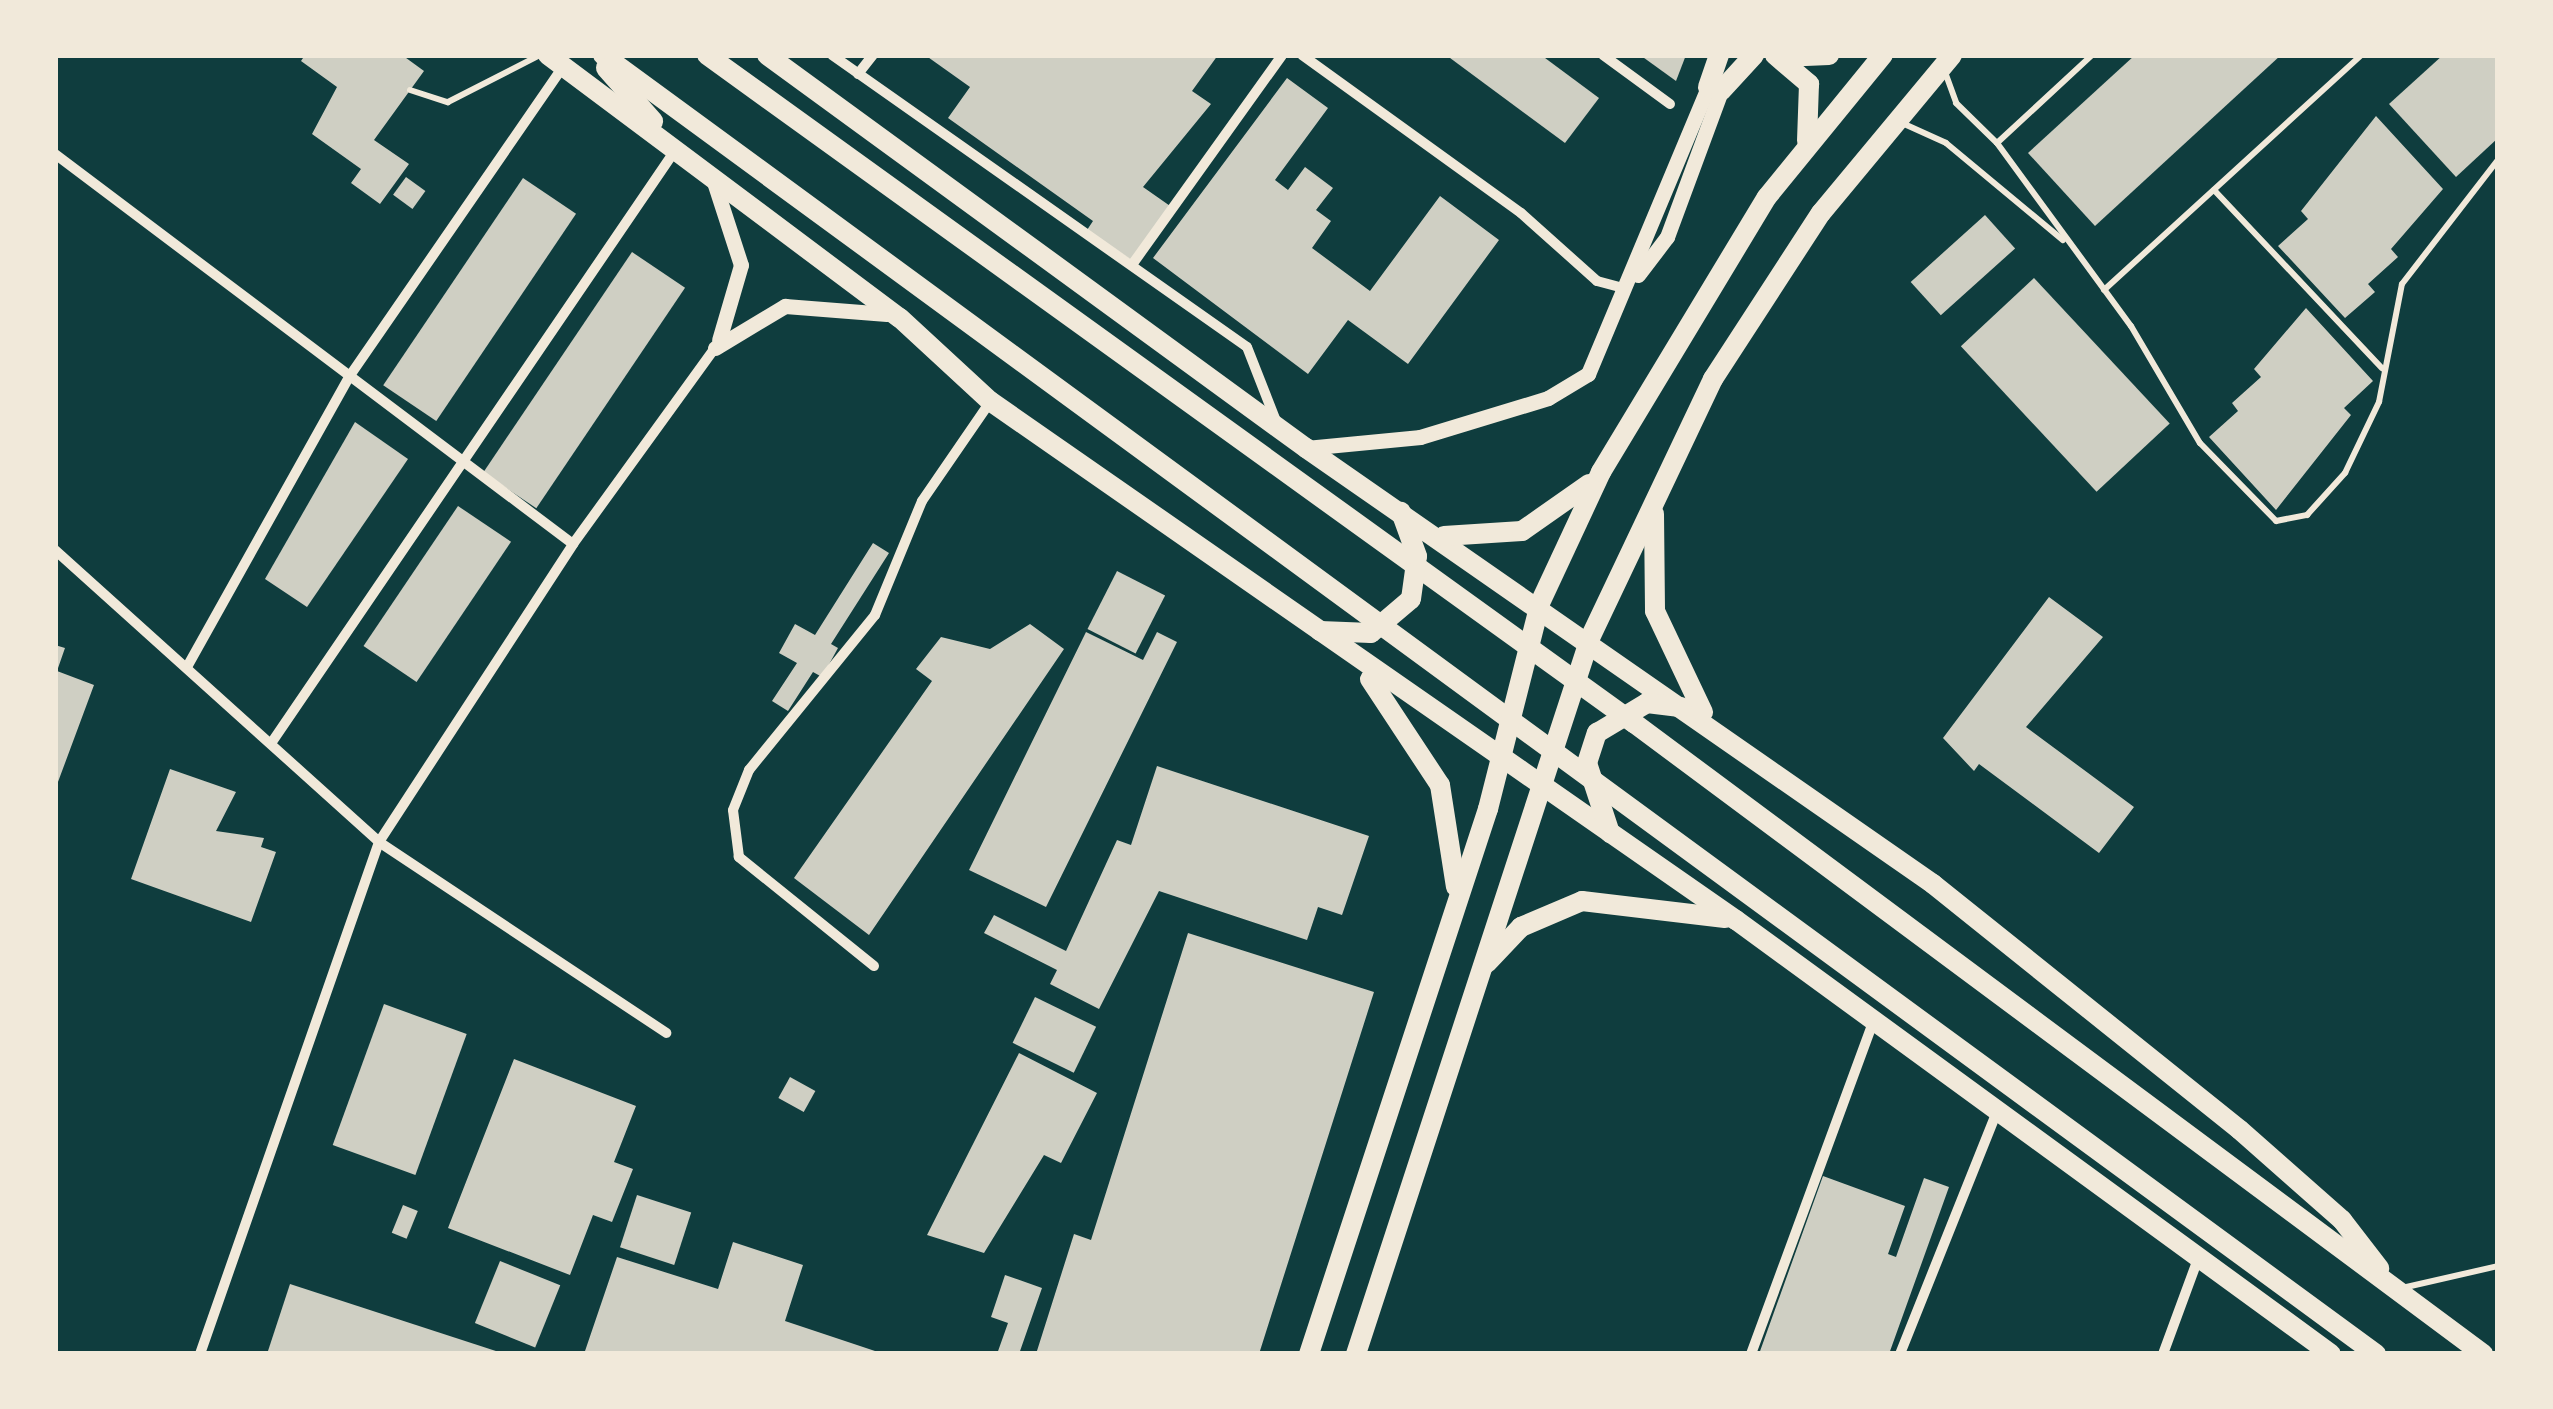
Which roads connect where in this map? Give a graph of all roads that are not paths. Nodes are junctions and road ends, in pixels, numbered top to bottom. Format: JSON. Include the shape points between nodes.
{"nodes":[{"id":1,"x":540,"y":55,"type":"edge"},
{"id":2,"x":595,"y":55,"type":"edge"},
{"id":3,"x":603,"y":55,"type":"edge"},
{"id":4,"x":707,"y":55,"type":"edge"},
{"id":5,"x":832,"y":55,"type":"edge"},
{"id":6,"x":873,"y":55,"type":"edge"},
{"id":7,"x":1282,"y":55,"type":"edge"},
{"id":8,"x":1302,"y":55,"type":"edge"},
{"id":9,"x":1603,"y":55,"type":"edge"},
{"id":10,"x":1719,"y":55,"type":"edge"},
{"id":11,"x":1754,"y":55,"type":"edge"},
{"id":12,"x":1775,"y":55,"type":"edge"},
{"id":13,"x":1829,"y":55,"type":"edge"},
{"id":14,"x":1884,"y":55,"type":"edge"},
{"id":15,"x":2092,"y":55,"type":"edge"},
{"id":16,"x":2361,"y":55,"type":"edge"},
{"id":17,"x":1951,"y":57,"type":"edge"},
{"id":18,"x":561,"y":59,"type":"edge"},
{"id":19,"x":774,"y":59,"type":"edge"},
{"id":20,"x":858,"y":74,"type":"junction"},
{"id":21,"x":1714,"y":89,"type":"junction"},
{"id":22,"x":410,"y":90,"type":"dead end"},
{"id":23,"x":1670,"y":104,"type":"dead end"},
{"id":24,"x":1887,"y":129,"type":"junction"},
{"id":25,"x":1806,"y":143,"type":"junction"},
{"id":26,"x":1996,"y":143,"type":"junction"},
{"id":27,"x":677,"y":148,"type":"junction"},
{"id":28,"x":55,"y":154,"type":"edge"},
{"id":29,"x":2498,"y":160,"type":"edge"},
{"id":30,"x":710,"y":174,"type":"junction"},
{"id":31,"x":2214,"y":190,"type":"junction"},
{"id":32,"x":2070,"y":244,"type":"junction"},
{"id":33,"x":1134,"y":262,"type":"junction"},
{"id":34,"x":1626,"y":290,"type":"junction"},
{"id":35,"x":2104,"y":290,"type":"junction"},
{"id":36,"x":900,"y":318,"type":"junction"},
{"id":37,"x":715,"y":348,"type":"junction"},
{"id":38,"x":2382,"y":369,"type":"junction"},
{"id":39,"x":349,"y":377,"type":"junction"},
{"id":40,"x":990,"y":401,"type":"junction"},
{"id":41,"x":1277,"y":427,"type":"junction"},
{"id":42,"x":1306,"y":448,"type":"junction"},
{"id":43,"x":463,"y":465,"type":"junction"},
{"id":44,"x":1601,"y":472,"type":"junction"},
{"id":45,"x":1655,"y":498,"type":"junction"},
{"id":46,"x":1400,"y":511,"type":"junction"},
{"id":47,"x":1444,"y":536,"type":"junction"},
{"id":48,"x":574,"y":544,"type":"junction"},
{"id":49,"x":55,"y":550,"type":"edge"},
{"id":50,"x":1540,"y":603,"type":"junction"},
{"id":51,"x":1314,"y":629,"type":"junction"},
{"id":52,"x":1590,"y":638,"type":"junction"},
{"id":53,"x":1357,"y":662,"type":"junction"},
{"id":54,"x":186,"y":667,"type":"junction"},
{"id":55,"x":1714,"y":726,"type":"junction"},
{"id":56,"x":272,"y":742,"type":"junction"},
{"id":57,"x":1502,"y":761,"type":"junction"},
{"id":58,"x":1539,"y":787,"type":"junction"},
{"id":59,"x":1612,"y":837,"type":"junction"},
{"id":60,"x":380,"y":842,"type":"junction"},
{"id":61,"x":1456,"y":904,"type":"junction"},
{"id":62,"x":1736,"y":920,"type":"junction"},
{"id":63,"x":874,"y":966,"type":"dead end"},
{"id":64,"x":1478,"y":978,"type":"junction"},
{"id":65,"x":1873,"y":1022,"type":"junction"},
{"id":66,"x":666,"y":1033,"type":"dead end"},
{"id":67,"x":1998,"y":1107,"type":"junction"},
{"id":68,"x":2199,"y":1256,"type":"junction"},
{"id":69,"x":2498,"y":1266,"type":"edge"},
{"id":70,"x":2396,"y":1289,"type":"junction"},
{"id":71,"x":2346,"y":1332,"type":"junction"},
{"id":72,"x":200,"y":1354,"type":"edge"},
{"id":73,"x":1309,"y":1354,"type":"edge"},
{"id":74,"x":1356,"y":1354,"type":"edge"},
{"id":75,"x":1751,"y":1354,"type":"edge"},
{"id":76,"x":1900,"y":1354,"type":"edge"},
{"id":77,"x":2163,"y":1354,"type":"edge"},
{"id":78,"x":2329,"y":1354,"type":"edge"},
{"id":79,"x":2376,"y":1354,"type":"edge"},
{"id":80,"x":2483,"y":1354,"type":"edge"}],
"edges":[{"from":1,"to":22,"type":"lane","via":[[448,102]]},
{"from":2,"to":27,"type":"main road"},
{"from":3,"to":71,"type":"main road"},
{"from":4,"to":70,"type":"main road","via":[[1250,444]]},
{"from":5,"to":20,"type":"street"},
{"from":6,"to":20,"type":"street"},
{"from":7,"to":33,"type":"street"},
{"from":8,"to":34,"type":"street","via":[[1521,213],[1597,281]]},
{"from":9,"to":23,"type":"street"},
{"from":10,"to":21,"type":"main road"},
{"from":11,"to":21,"type":"main road"},
{"from":12,"to":13,"type":"main road"},
{"from":12,"to":25,"type":"main road","via":[[1809,84]]},
{"from":14,"to":25,"type":"main road"},
{"from":15,"to":26,"type":"lane"},
{"from":16,"to":31,"type":"lane"},
{"from":17,"to":24,"type":"main road"},
{"from":17,"to":26,"type":"lane","via":[[1950,94]]},
{"from":18,"to":27,"type":"main road"},
{"from":18,"to":39,"type":"street"},
{"from":19,"to":41,"type":"main road"},
{"from":20,"to":33,"type":"street"},
{"from":21,"to":34,"type":"street","via":[[1667,236]]},
{"from":24,"to":32,"type":"lane","via":[[1922,127]]},
{"from":24,"to":45,"type":"main road","via":[[1713,379]]},
{"from":25,"to":44,"type":"main road"},
{"from":26,"to":32,"type":"lane"},
{"from":27,"to":30,"type":"main road"},
{"from":27,"to":43,"type":"street"},
{"from":28,"to":39,"type":"street"},
{"from":29,"to":38,"type":"lane","via":[[2402,284]]},
{"from":30,"to":36,"type":"main road"},
{"from":30,"to":37,"type":"street","via":[[740,265]]},
{"from":31,"to":35,"type":"lane"},
{"from":31,"to":38,"type":"lane"},
{"from":32,"to":35,"type":"lane"},
{"from":33,"to":41,"type":"street","via":[[1246,347]]},
{"from":34,"to":42,"type":"street","via":[[1598,362],[1562,392],[1386,444]]},
{"from":35,"to":38,"type":"lane","via":[[2200,443],[2276,521],[2307,515],[2345,473],[2379,402]]},
{"from":36,"to":37,"type":"street","via":[[846,304],[785,306]]},
{"from":36,"to":40,"type":"main road"},
{"from":37,"to":48,"type":"street"},
{"from":39,"to":43,"type":"street"},
{"from":39,"to":54,"type":"street"},
{"from":40,"to":51,"type":"main road"},
{"from":40,"to":63,"type":"street","via":[[922,501],[866,630],[749,770],[733,810],[739,857]]},
{"from":41,"to":42,"type":"main road"},
{"from":42,"to":46,"type":"main road"},
{"from":43,"to":48,"type":"street"},
{"from":43,"to":56,"type":"street"},
{"from":44,"to":47,"type":"main road","via":[[1537,525]]},
{"from":44,"to":50,"type":"main road"},
{"from":45,"to":52,"type":"main road"},
{"from":45,"to":55,"type":"main road","via":[[1655,611],[1688,692]]},
{"from":46,"to":47,"type":"main road"},
{"from":46,"to":51,"type":"main road","via":[[1417,556],[1411,599],[1371,632]]},
{"from":47,"to":50,"type":"main road"},
{"from":48,"to":60,"type":"street"},
{"from":49,"to":54,"type":"street"},
{"from":50,"to":52,"type":"main road"},
{"from":50,"to":57,"type":"main road"},
{"from":51,"to":53,"type":"main road"},
{"from":52,"to":55,"type":"main road"},
{"from":52,"to":58,"type":"main road"},
{"from":53,"to":57,"type":"main road"},
{"from":53,"to":61,"type":"main road","via":[[1440,785]]},
{"from":54,"to":56,"type":"street"},
{"from":55,"to":59,"type":"main road","via":[[1675,703],[1648,703],[1596,734],[1587,763]]},
{"from":55,"to":70,"type":"main road","via":[[1933,884],[2240,1130],[2342,1220]]},
{"from":56,"to":60,"type":"street"},
{"from":57,"to":58,"type":"main road"},
{"from":57,"to":61,"type":"main road"},
{"from":58,"to":59,"type":"main road"},
{"from":58,"to":64,"type":"main road"},
{"from":59,"to":62,"type":"main road"},
{"from":60,"to":66,"type":"street"},
{"from":60,"to":72,"type":"street"},
{"from":61,"to":73,"type":"main road"},
{"from":62,"to":64,"type":"main road","via":[[1582,901],[1520,927]]},
{"from":62,"to":65,"type":"main road"},
{"from":64,"to":74,"type":"main road"},
{"from":65,"to":67,"type":"main road"},
{"from":65,"to":75,"type":"street"},
{"from":67,"to":68,"type":"main road"},
{"from":67,"to":76,"type":"street"},
{"from":68,"to":77,"type":"street"},
{"from":68,"to":78,"type":"main road"},
{"from":69,"to":70,"type":"lane"},
{"from":70,"to":80,"type":"main road"},
{"from":71,"to":78,"type":"street"},
{"from":71,"to":79,"type":"main road"}]}
